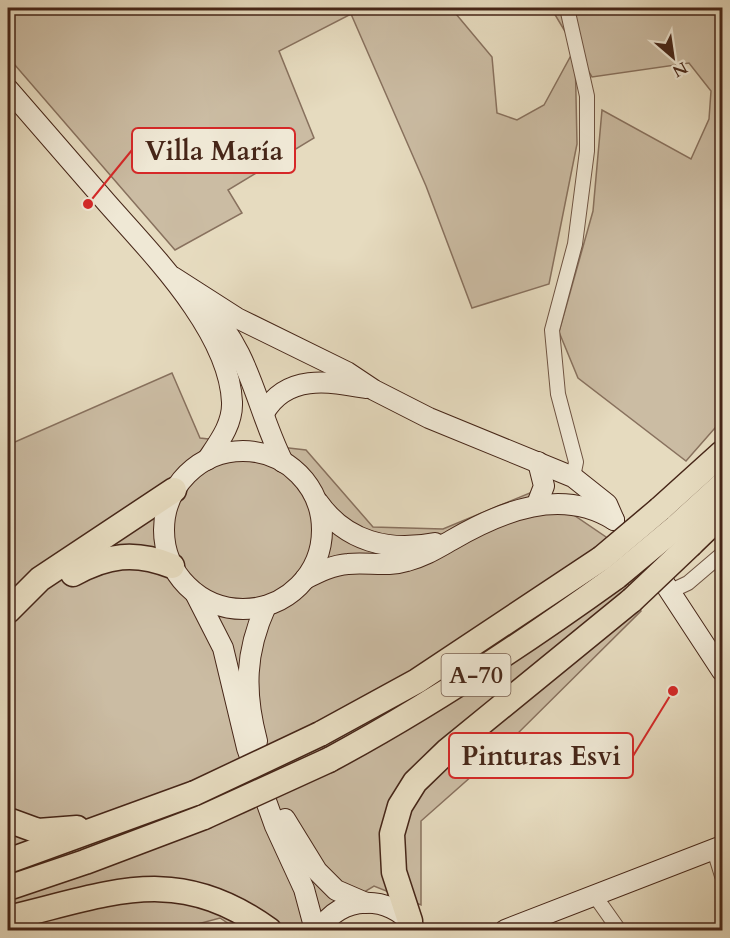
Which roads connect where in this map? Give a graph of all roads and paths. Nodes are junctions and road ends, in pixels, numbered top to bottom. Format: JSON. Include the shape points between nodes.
{"nodes":[{"id":1,"x":567,"y":8,"type":"edge"},
{"id":2,"x":8,"y":89,"type":"edge"},
{"id":3,"x":181,"y":282,"type":"junction"},
{"id":4,"x":374,"y":390,"type":"junction"},
{"id":5,"x":264,"y":413,"type":"junction"},
{"id":6,"x":723,"y":453,"type":"edge"},
{"id":7,"x":207,"y":460,"type":"junction"},
{"id":8,"x":284,"y":462,"type":"junction"},
{"id":9,"x":538,"y":462,"type":"junction"},
{"id":10,"x":573,"y":477,"type":"junction"},
{"id":11,"x":723,"y":485,"type":"edge"},
{"id":12,"x":174,"y":490,"type":"junction"},
{"id":13,"x":316,"y":499,"type":"junction"},
{"id":14,"x":537,"y":504,"type":"junction"},
{"id":15,"x":723,"y":514,"type":"edge"},
{"id":16,"x":676,"y":527,"type":"junction"},
{"id":17,"x":452,"y":540,"type":"junction"},
{"id":18,"x":723,"y":554,"type":"edge"},
{"id":19,"x":172,"y":566,"type":"junction"},
{"id":20,"x":609,"y":567,"type":"junction"},
{"id":21,"x":305,"y":579,"type":"junction"},
{"id":22,"x":667,"y":586,"type":"joint"},
{"id":23,"x":196,"y":595,"type":"junction"},
{"id":24,"x":266,"y":606,"type":"junction"},
{"id":25,"x":8,"y":611,"type":"edge"},
{"id":26,"x":8,"y":625,"type":"edge"},
{"id":27,"x":723,"y":671,"type":"edge"},
{"id":28,"x":8,"y":820,"type":"edge"},
{"id":29,"x":124,"y":821,"type":"junction"},
{"id":30,"x":718,"y":848,"type":"edge"},
{"id":31,"x":8,"y":861,"type":"edge"},
{"id":32,"x":723,"y":876,"type":"edge"},
{"id":33,"x":8,"y":888,"type":"edge"},
{"id":34,"x":596,"y":896,"type":"junction"},
{"id":35,"x":366,"y":903,"type":"junction"},
{"id":36,"x":8,"y":918,"type":"edge"},
{"id":37,"x":413,"y":926,"type":"edge"},
{"id":38,"x":270,"y":930,"type":"edge"},
{"id":39,"x":315,"y":930,"type":"edge"},
{"id":40,"x":320,"y":930,"type":"edge"},
{"id":41,"x":505,"y":930,"type":"edge"},
{"id":42,"x":619,"y":930,"type":"edge"}],
"edges":[{"from":1,"to":10,"type":"street","via":[[588,96],[587,151],[575,244],[552,330],[558,394],[576,462]]},
{"from":2,"to":3,"type":"main road"},
{"from":3,"to":4,"type":"main road","via":[[237,318],[347,372]]},
{"from":3,"to":5,"type":"main road","via":[[222,324],[241,355]]},
{"from":3,"to":7,"type":"main road","via":[[213,342],[232,403],[224,434]]},
{"from":4,"to":5,"type":"main road","via":[[321,381],[304,383],[279,393]]},
{"from":4,"to":9,"type":"main road","via":[[462,433]]},
{"from":5,"to":8,"type":"main road"},
{"from":6,"to":16,"type":"highway","number":"A-70"},
{"from":7,"to":8,"type":"main road","via":[[238,451]]},
{"from":7,"to":12,"type":"main road","via":[[189,472]]},
{"from":8,"to":13,"type":"main road","via":[[308,484]]},
{"from":9,"to":10,"type":"main road"},
{"from":9,"to":14,"type":"main road","via":[[544,486]]},
{"from":10,"to":14,"type":"main road","via":[[607,504],[614,520],[590,507]]},
{"from":11,"to":16,"type":"highway","number":"A-70"},
{"from":12,"to":19,"type":"main road","via":[[163,528]]},
{"from":12,"to":25,"type":"highway","via":[[40,579]]},
{"from":13,"to":17,"type":"main road","via":[[330,519],[345,530],[380,545],[410,546]]},
{"from":13,"to":21,"type":"main road","via":[[322,532],[320,549]]},
{"from":14,"to":17,"type":"main road","via":[[499,516]]},
{"from":15,"to":16,"type":"highway"},
{"from":16,"to":20,"type":"highway","number":"A-70","bridge":true},
{"from":16,"to":37,"type":"highway","bridge":true,"via":[[632,600],[447,751],[415,782],[400,806],[392,834],[394,872]]},
{"from":17,"to":21,"type":"main road","via":[[429,555],[403,562],[348,564]]},
{"from":18,"to":22,"type":"street","via":[[688,583]]},
{"from":19,"to":23,"type":"main road"},
{"from":19,"to":26,"type":"highway","via":[[138,555],[100,561],[34,599]]},
{"from":20,"to":29,"type":"highway","number":"A-70","bridge":true,"via":[[320,734],[195,793]]},
{"from":20,"to":33,"type":"highway","number":"A-70","bridge":true,"via":[[477,675],[329,760],[204,817]]},
{"from":21,"to":24,"type":"main road"},
{"from":22,"to":27,"type":"main road"},
{"from":23,"to":24,"type":"main road","via":[[230,609]]},
{"from":23,"to":39,"type":"main road","via":[[223,648],[247,748],[274,825],[304,889]]},
{"from":24,"to":35,"type":"main road","via":[[251,642],[248,677],[255,733],[266,776],[279,810],[317,870],[336,890]]},
{"from":28,"to":29,"type":"highway","via":[[38,831]]},
{"from":29,"to":31,"type":"highway","number":"A-70"},
{"from":30,"to":32,"type":"street"},
{"from":30,"to":34,"type":"main road"},
{"from":34,"to":41,"type":"main road"},
{"from":34,"to":42,"type":"street"},
{"from":35,"to":37,"type":"main road","via":[[390,907]]},
{"from":35,"to":40,"type":"main road","via":[[342,909]]},
{"from":36,"to":38,"type":"highway","via":[[109,894],[151,888],[181,889],[232,906]]}]}
